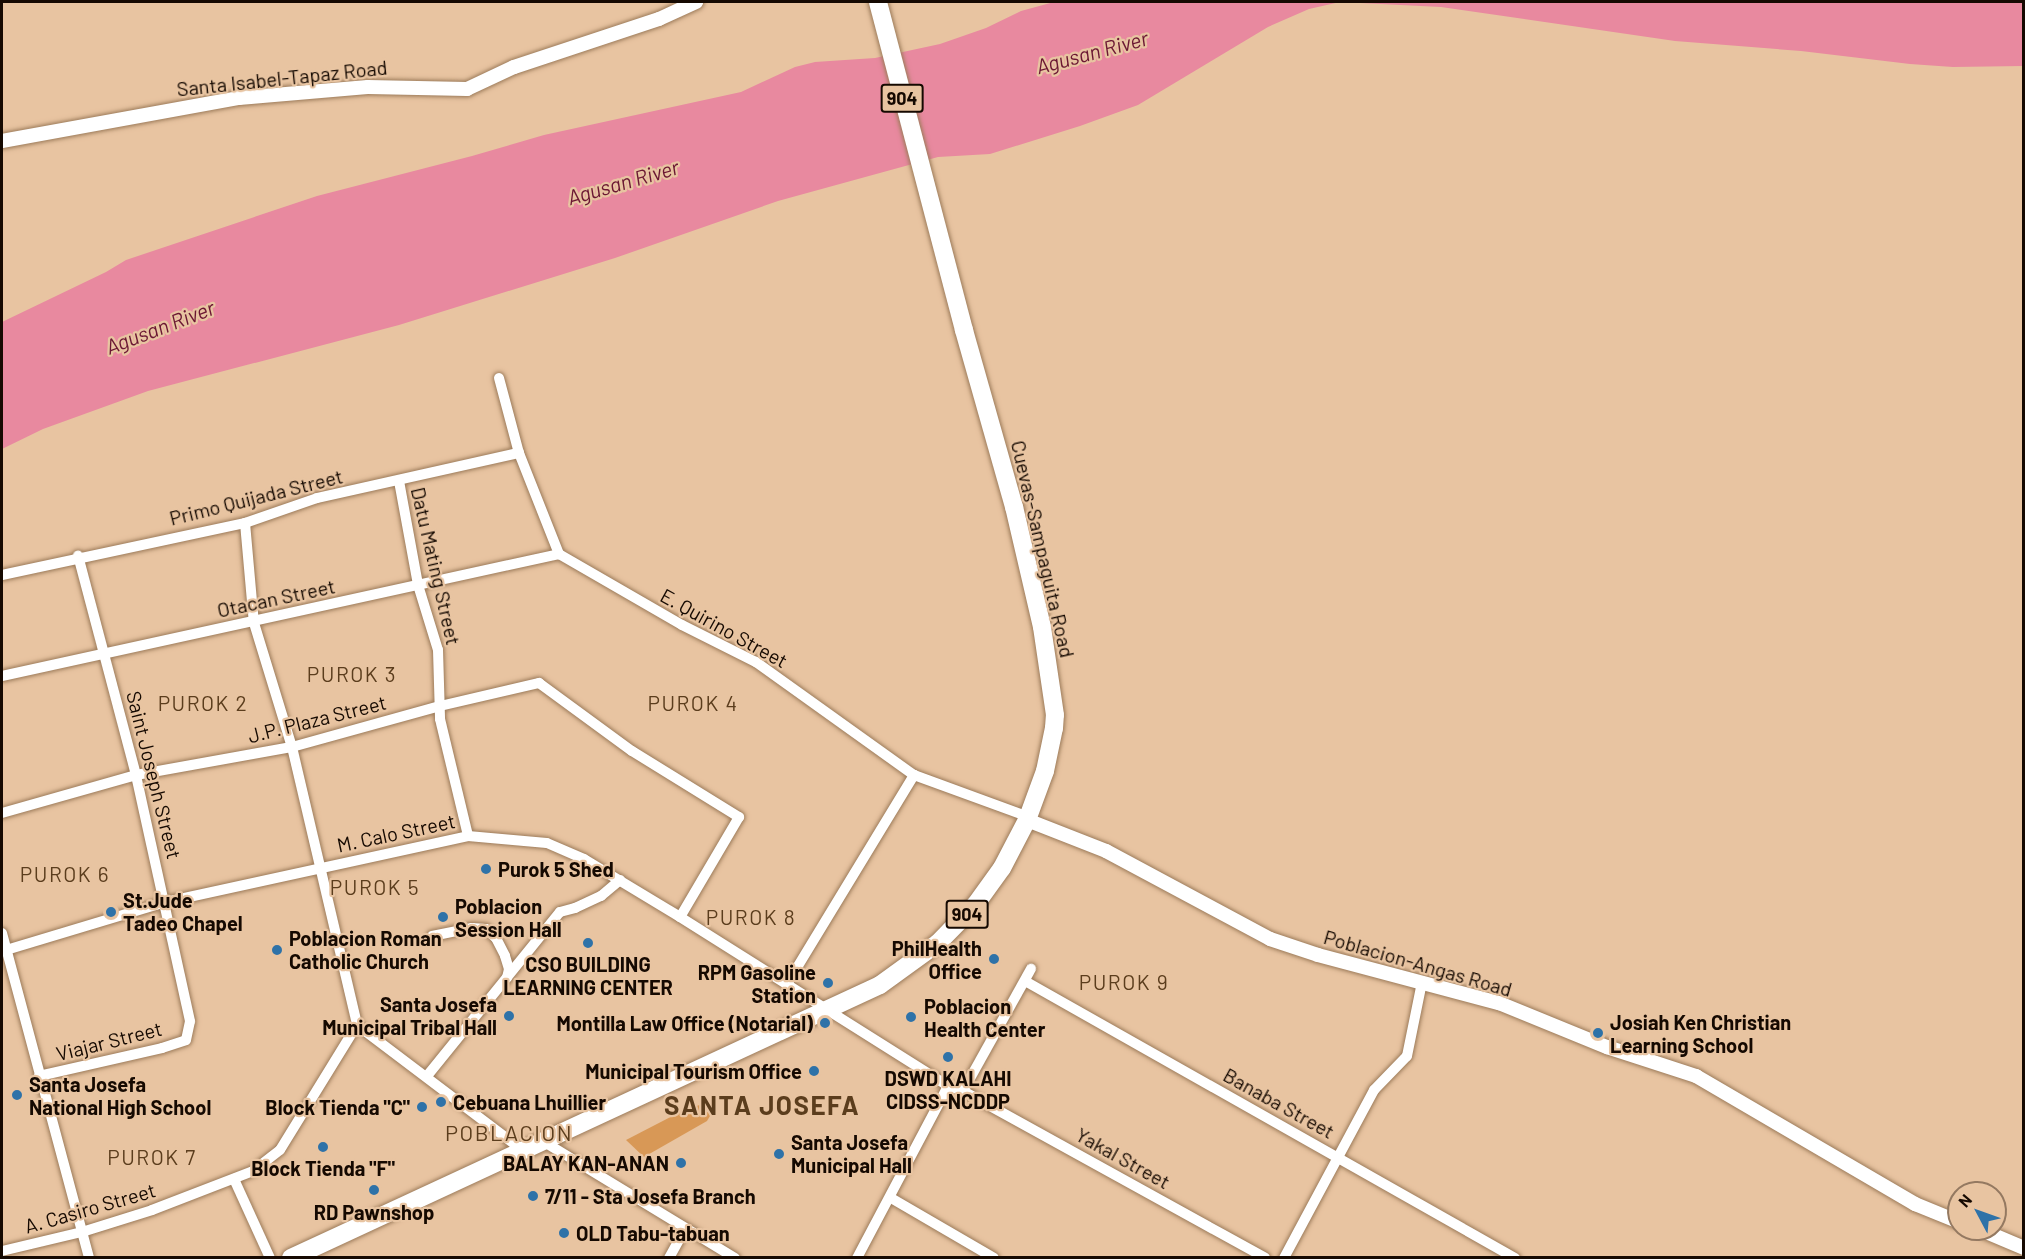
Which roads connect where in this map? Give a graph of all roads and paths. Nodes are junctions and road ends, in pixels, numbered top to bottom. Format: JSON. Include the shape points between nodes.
{"nodes":[{"id":1,"x":696,"y":2,"type":"edge"},
{"id":2,"x":878,"y":3,"type":"edge"},
{"id":3,"x":2,"y":141,"type":"edge"},
{"id":4,"x":499,"y":378,"type":"dead end"},
{"id":5,"x":519,"y":453,"type":"junction"},
{"id":6,"x":399,"y":481,"type":"junction"},
{"id":7,"x":245,"y":523,"type":"junction"},
{"id":8,"x":559,"y":554,"type":"junction"},
{"id":9,"x":78,"y":556,"type":"junction"},
{"id":10,"x":2,"y":575,"type":"edge"},
{"id":11,"x":418,"y":585,"type":"junction"},
{"id":12,"x":254,"y":623,"type":"junction"},
{"id":13,"x":105,"y":652,"type":"junction"},
{"id":14,"x":2,"y":676,"type":"edge"},
{"id":15,"x":440,"y":706,"type":"junction"},
{"id":16,"x":292,"y":747,"type":"junction"},
{"id":17,"x":135,"y":775,"type":"junction"},
{"id":18,"x":914,"y":775,"type":"junction"},
{"id":19,"x":2,"y":813,"type":"edge"},
{"id":20,"x":1028,"y":818,"type":"junction"},
{"id":21,"x":468,"y":836,"type":"junction"},
{"id":22,"x":319,"y":867,"type":"junction"},
{"id":23,"x":620,"y":880,"type":"junction"},
{"id":24,"x":165,"y":902,"type":"junction"},
{"id":25,"x":680,"y":916,"type":"junction"},
{"id":26,"x":2,"y":933,"type":"edge"},
{"id":27,"x":432,"y":936,"type":"dead end"},
{"id":28,"x":6,"y":950,"type":"junction"},
{"id":29,"x":1031,"y":969,"type":"dead end"},
{"id":30,"x":507,"y":978,"type":"junction"},
{"id":31,"x":1025,"y":981,"type":"junction"},
{"id":32,"x":1422,"y":982,"type":"junction"},
{"id":33,"x":787,"y":984,"type":"junction"},
{"id":34,"x":830,"y":1010,"type":"junction"},
{"id":35,"x":357,"y":1025,"type":"junction"},
{"id":36,"x":186,"y":1040,"type":"joint"},
{"id":37,"x":39,"y":1076,"type":"junction"},
{"id":38,"x":427,"y":1076,"type":"junction"},
{"id":39,"x":948,"y":1086,"type":"junction"},
{"id":40,"x":963,"y":1091,"type":"junction"},
{"id":41,"x":541,"y":1140,"type":"junction"},
{"id":42,"x":521,"y":1149,"type":"junction"},
{"id":43,"x":1338,"y":1156,"type":"junction"},
{"id":44,"x":234,"y":1179,"type":"junction"},
{"id":45,"x":891,"y":1198,"type":"junction"},
{"id":46,"x":1947,"y":1217,"type":"edge"},
{"id":47,"x":685,"y":1229,"type":"junction"},
{"id":48,"x":82,"y":1232,"type":"junction"},
{"id":49,"x":2007,"y":1241,"type":"edge"},
{"id":50,"x":2024,"y":1248,"type":"edge"},
{"id":51,"x":2,"y":1251,"type":"edge"},
{"id":52,"x":1509,"y":1256,"type":"edge"},
{"id":53,"x":89,"y":1257,"type":"edge"},
{"id":54,"x":270,"y":1257,"type":"edge"},
{"id":55,"x":291,"y":1257,"type":"edge"},
{"id":56,"x":669,"y":1257,"type":"edge"},
{"id":57,"x":735,"y":1257,"type":"edge"},
{"id":58,"x":857,"y":1257,"type":"edge"},
{"id":59,"x":994,"y":1257,"type":"edge"},
{"id":60,"x":1265,"y":1257,"type":"edge"},
{"id":61,"x":1284,"y":1257,"type":"edge"}],
"edges":[{"from":1,"to":3,"type":"street","name":"Santa Isabel-Tapaz Road","via":[[659,19],[514,67],[467,89],[368,87],[238,98]]},
{"from":2,"to":20,"type":"main road","name":"Cuevas-Sampaguita Road","number":"904","via":[[1014,507],[1042,627],[1055,715],[1045,771]]},
{"from":4,"to":5,"type":"street"},
{"from":5,"to":6,"type":"street","name":"Primo Quijada Street"},
{"from":5,"to":8,"type":"street"},
{"from":6,"to":7,"type":"street","name":"Primo Quijada Street","via":[[317,498]]},
{"from":6,"to":11,"type":"street","name":"Datu Mating Street"},
{"from":7,"to":9,"type":"street","name":"Primo Quijada Street"},
{"from":7,"to":12,"type":"street"},
{"from":8,"to":11,"type":"street","name":"Otacan Street"},
{"from":8,"to":18,"type":"street","name":"E. Quirino Street","via":[[682,625],[756,662]]},
{"from":9,"to":10,"type":"street","name":"Primo Quijada Street"},
{"from":9,"to":13,"type":"street","name":"Saint Joseph Street"},
{"from":11,"to":12,"type":"street","name":"Otacan Street"},
{"from":11,"to":15,"type":"street","name":"Datu Mating Street","via":[[438,650]]},
{"from":12,"to":13,"type":"street","name":"Otacan Street"},
{"from":12,"to":16,"type":"street"},
{"from":13,"to":14,"type":"street","name":"Otacan Street"},
{"from":13,"to":17,"type":"street","name":"Saint Joseph Street"},
{"from":15,"to":16,"type":"street","name":"J.P. Plaza Street"},
{"from":15,"to":21,"type":"street","name":"Datu Mating Street"},
{"from":15,"to":25,"type":"street","name":"J.P. Plaza Street","via":[[539,684],[632,751],[734,812],[739,817]]},
{"from":16,"to":17,"type":"street","name":"J.P. Plaza Street"},
{"from":16,"to":22,"type":"street"},
{"from":17,"to":19,"type":"street","name":"J.P. Plaza Street"},
{"from":17,"to":24,"type":"street","name":"Saint Joseph Street"},
{"from":18,"to":20,"type":"street","name":"E. Quirino Street"},
{"from":18,"to":33,"type":"street"},
{"from":20,"to":32,"type":"street","name":"Poblacion-Angas Road","via":[[1106,851],[1270,939]]},
{"from":20,"to":34,"type":"main road","name":"Cuevas-Sampaguita Road","number":"904","via":[[994,880],[953,930],[897,974]]},
{"from":21,"to":22,"type":"street","name":"M. Calo Street"},
{"from":21,"to":23,"type":"street","name":"M. Calo Street","via":[[547,843]]},
{"from":22,"to":24,"type":"street","name":"M. Calo Street"},
{"from":22,"to":35,"type":"street"},
{"from":23,"to":25,"type":"street","name":"M. Calo Street"},
{"from":23,"to":30,"type":"street","via":[[601,896],[560,912]]},
{"from":24,"to":28,"type":"street","name":"M. Calo Street"},
{"from":24,"to":36,"type":"street","name":"Saint Joseph Street","via":[[190,1021]]},
{"from":25,"to":33,"type":"street","name":"M. Calo Street"},
{"from":26,"to":28,"type":"street"},
{"from":27,"to":30,"type":"street","via":[[486,929],[505,956]]},
{"from":28,"to":37,"type":"street"},
{"from":29,"to":31,"type":"street"},
{"from":30,"to":38,"type":"street"},
{"from":31,"to":40,"type":"street"},
{"from":31,"to":43,"type":"street","name":"Banaba Street"},
{"from":32,"to":43,"type":"street","via":[[1407,1056],[1374,1090]]},
{"from":32,"to":46,"type":"street","name":"Poblacion-Angas Road","via":[[1499,1003],[1607,1047],[1696,1076],[1915,1203]]},
{"from":33,"to":34,"type":"street","name":"M. Calo Street"},
{"from":34,"to":39,"type":"street"},
{"from":34,"to":41,"type":"main road","name":"Cuevas-Sampaguita Road","number":"904"},
{"from":35,"to":38,"type":"street"},
{"from":35,"to":44,"type":"street","name":"A. Casiro Street","via":[[280,1150],[253,1172]]},
{"from":36,"to":37,"type":"street","name":"Viajar Street"},
{"from":37,"to":48,"type":"street"},
{"from":38,"to":42,"type":"street"},
{"from":39,"to":40,"type":"street","name":"Yakal Street"},
{"from":39,"to":45,"type":"street"},
{"from":40,"to":60,"type":"street","name":"Yakal Street"},
{"from":41,"to":42,"type":"main road","name":"Cuevas-Sampaguita Road","number":"904"},
{"from":41,"to":47,"type":"street"},
{"from":42,"to":55,"type":"main road","name":"Cuevas-Sampaguita Road","number":"904","via":[[403,1208]]},
{"from":43,"to":52,"type":"street","name":"Banaba Street"},
{"from":43,"to":61,"type":"street"},
{"from":44,"to":48,"type":"street","name":"A. Casiro Street"},
{"from":44,"to":54,"type":"street"},
{"from":45,"to":58,"type":"street"},
{"from":45,"to":59,"type":"street"},
{"from":47,"to":56,"type":"street"},
{"from":47,"to":57,"type":"street"},
{"from":48,"to":51,"type":"street","name":"A. Casiro Street"},
{"from":48,"to":53,"type":"street"},
{"from":49,"to":50,"type":"street"}]}
